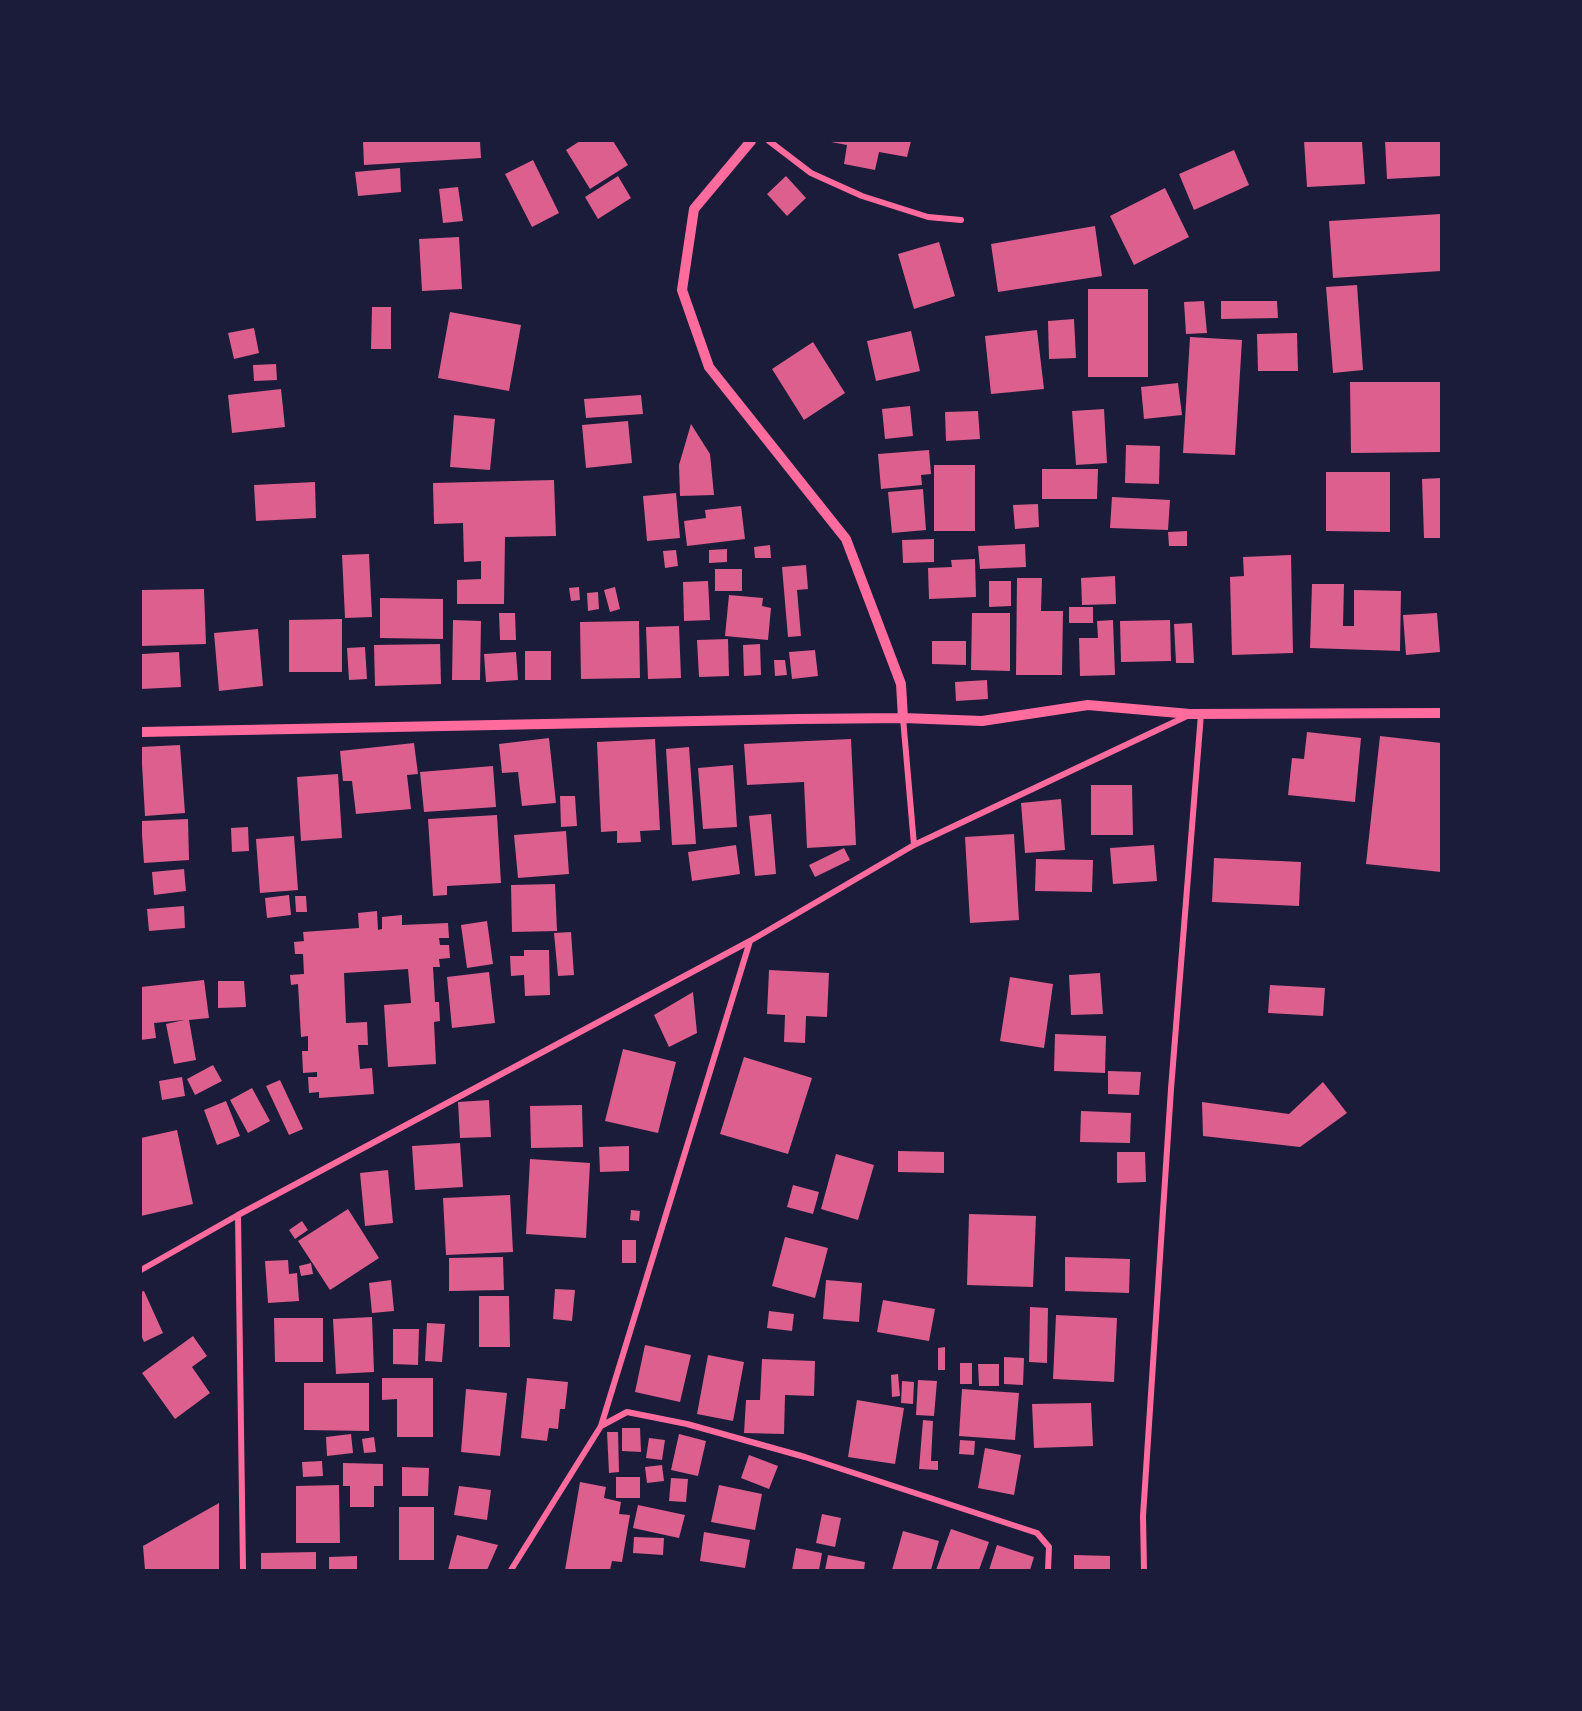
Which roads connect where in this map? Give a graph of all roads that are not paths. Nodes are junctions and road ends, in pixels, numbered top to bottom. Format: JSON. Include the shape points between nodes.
{"nodes":[{"id":1,"x":751,"y":141,"type":"edge"},
{"id":2,"x":769,"y":141,"type":"edge"},
{"id":3,"x":961,"y":220,"type":"dead end"},
{"id":4,"x":1441,"y":713,"type":"edge"},
{"id":5,"x":1196,"y":714,"type":"junction"},
{"id":6,"x":903,"y":718,"type":"junction"},
{"id":7,"x":141,"y":732,"type":"edge"},
{"id":8,"x":914,"y":845,"type":"junction"},
{"id":9,"x":750,"y":941,"type":"junction"},
{"id":10,"x":238,"y":1215,"type":"junction"},
{"id":11,"x":141,"y":1270,"type":"edge"},
{"id":12,"x":601,"y":1426,"type":"junction"},
{"id":13,"x":243,"y":1570,"type":"edge"},
{"id":14,"x":511,"y":1570,"type":"edge"},
{"id":15,"x":1048,"y":1570,"type":"edge"},
{"id":16,"x":1144,"y":1570,"type":"edge"}],
"edges":[{"from":1,"to":6,"type":"street","via":[[694,209],[682,290],[709,367],[846,538],[901,684]]},
{"from":2,"to":3,"type":"street","via":[[812,173],[862,196],[928,217]]},
{"from":4,"to":5,"type":"street"},
{"from":5,"to":6,"type":"street","via":[[1088,705],[982,721]]},
{"from":5,"to":8,"type":"street"},
{"from":5,"to":16,"type":"street","via":[[1143,1516]]},
{"from":6,"to":7,"type":"street"},
{"from":6,"to":8,"type":"street"},
{"from":8,"to":9,"type":"street"},
{"from":9,"to":10,"type":"street"},
{"from":9,"to":12,"type":"street"},
{"from":10,"to":11,"type":"street"},
{"from":10,"to":13,"type":"street"},
{"from":12,"to":14,"type":"street"},
{"from":12,"to":15,"type":"street","via":[[627,1412],[687,1424],[805,1457],[1037,1533],[1049,1547]]}]}
